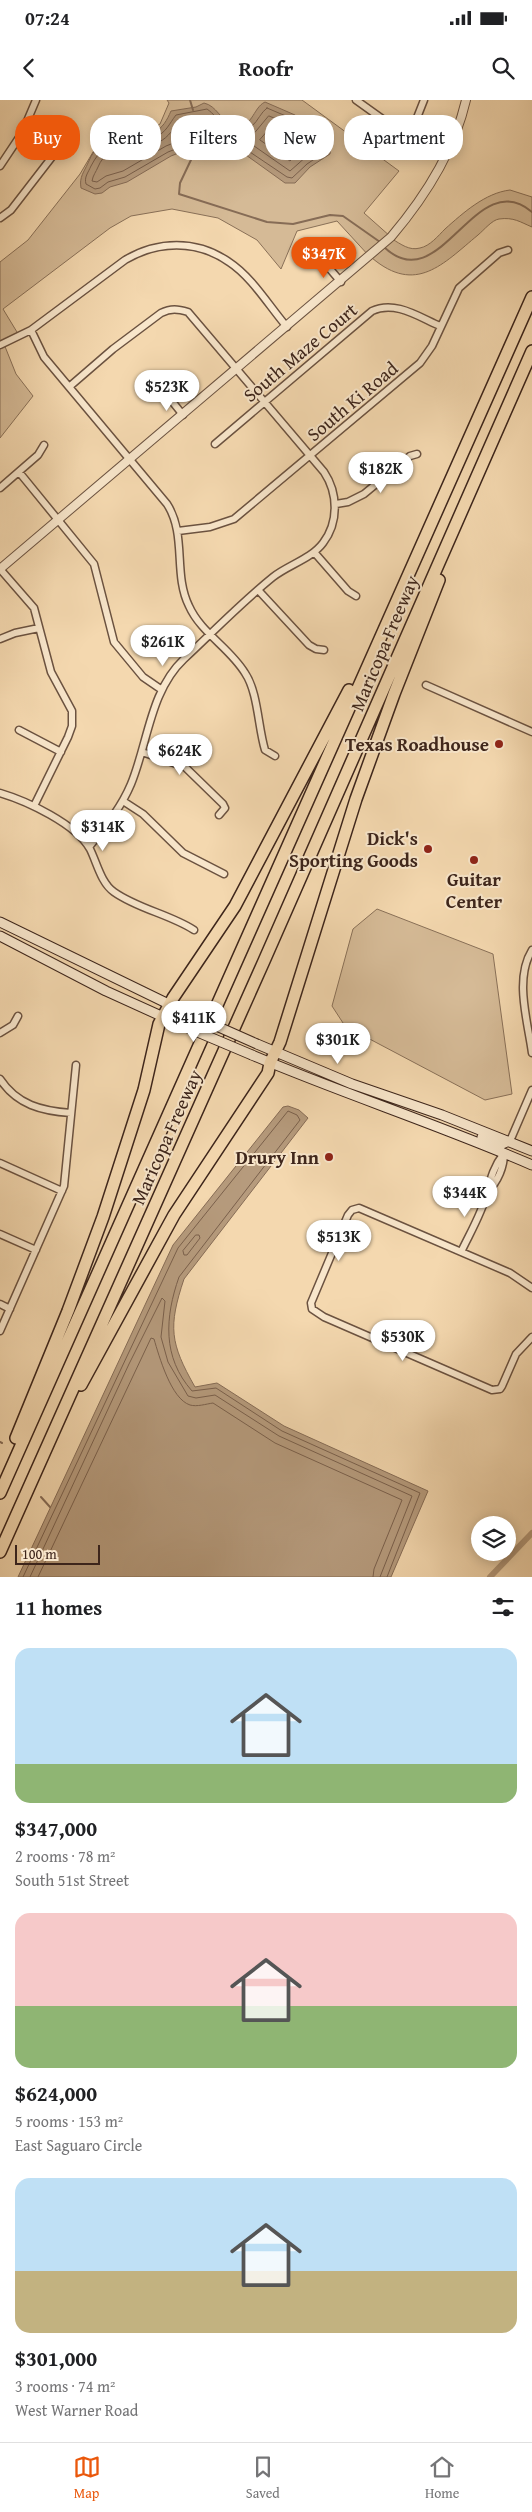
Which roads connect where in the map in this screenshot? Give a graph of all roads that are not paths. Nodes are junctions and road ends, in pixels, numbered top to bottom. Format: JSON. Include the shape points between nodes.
{"nodes":[{"id":1,"x":36,"y":100,"type":"edge"},
{"id":2,"x":356,"y":100,"type":"edge"},
{"id":3,"x":424,"y":100,"type":"edge"},
{"id":4,"x":466,"y":100,"type":"edge"},
{"id":5,"x":30,"y":115,"type":"edge"},
{"id":6,"x":377,"y":115,"type":"edge"},
{"id":7,"x":418,"y":115,"type":"edge"},
{"id":8,"x":462,"y":115,"type":"edge"},
{"id":9,"x":15,"y":145,"type":"edge"},
{"id":10,"x":50,"y":160,"type":"edge"},
{"id":11,"x":443,"y":160,"type":"edge"},
{"id":12,"x":0,"y":166,"type":"edge"},
{"id":13,"x":0,"y":218,"type":"edge"},
{"id":14,"x":508,"y":250,"type":"dead end"},
{"id":15,"x":324,"y":262,"type":"dead end"},
{"id":16,"x":341,"y":282,"type":"junction"},
{"id":17,"x":532,"y":297,"type":"edge"},
{"id":18,"x":440,"y":326,"type":"junction"},
{"id":19,"x":287,"y":327,"type":"junction"},
{"id":20,"x":31,"y":330,"type":"junction"},
{"id":21,"x":0,"y":345,"type":"edge"},
{"id":22,"x":532,"y":351,"type":"edge"},
{"id":23,"x":237,"y":370,"type":"junction"},
{"id":24,"x":69,"y":387,"type":"junction"},
{"id":25,"x":167,"y":395,"type":"dead end"},
{"id":26,"x":265,"y":402,"type":"junction"},
{"id":27,"x":183,"y":415,"type":"junction"},
{"id":28,"x":215,"y":444,"type":"dead end"},
{"id":29,"x":44,"y":445,"type":"dead end"},
{"id":30,"x":417,"y":454,"type":"dead end"},
{"id":31,"x":310,"y":455,"type":"junction"},
{"id":32,"x":129,"y":460,"type":"junction"},
{"id":33,"x":19,"y":472,"type":"junction"},
{"id":34,"x":0,"y":488,"type":"edge"},
{"id":35,"x":336,"y":504,"type":"junction"},
{"id":36,"x":461,"y":510,"type":"junction"},
{"id":37,"x":58,"y":519,"type":"junction"},
{"id":38,"x":178,"y":531,"type":"junction"},
{"id":39,"x":314,"y":552,"type":"junction"},
{"id":40,"x":413,"y":564,"type":"junction"},
{"id":41,"x":0,"y":569,"type":"edge"},
{"id":42,"x":258,"y":591,"type":"junction"},
{"id":43,"x":356,"y":596,"type":"dead end"},
{"id":44,"x":39,"y":628,"type":"junction"},
{"id":45,"x":211,"y":634,"type":"junction"},
{"id":46,"x":0,"y":640,"type":"edge"},
{"id":47,"x":324,"y":650,"type":"dead end"},
{"id":48,"x":426,"y":686,"type":"dead end"},
{"id":49,"x":162,"y":690,"type":"junction"},
{"id":50,"x":19,"y":730,"type":"dead end"},
{"id":51,"x":532,"y":732,"type":"edge"},
{"id":52,"x":61,"y":752,"type":"junction"},
{"id":53,"x":142,"y":752,"type":"junction"},
{"id":54,"x":275,"y":756,"type":"dead end"},
{"id":55,"x":0,"y":793,"type":"edge"},
{"id":56,"x":123,"y":801,"type":"junction"},
{"id":57,"x":34,"y":806,"type":"junction"},
{"id":58,"x":220,"y":814,"type":"dead end"},
{"id":59,"x":89,"y":847,"type":"junction"},
{"id":60,"x":224,"y":874,"type":"dead end"},
{"id":61,"x":0,"y":922,"type":"edge"},
{"id":62,"x":194,"y":930,"type":"dead end"},
{"id":63,"x":0,"y":936,"type":"edge"},
{"id":64,"x":532,"y":950,"type":"edge"},
{"id":65,"x":169,"y":1004,"type":"junction"},
{"id":66,"x":18,"y":1016,"type":"dead end"},
{"id":67,"x":163,"y":1017,"type":"junction"},
{"id":68,"x":0,"y":1032,"type":"edge"},
{"id":69,"x":275,"y":1052,"type":"junction"},
{"id":70,"x":532,"y":1053,"type":"edge"},
{"id":71,"x":270,"y":1063,"type":"junction"},
{"id":72,"x":76,"y":1065,"type":"dead end"},
{"id":73,"x":0,"y":1079,"type":"edge"},
{"id":74,"x":532,"y":1090,"type":"edge"},
{"id":75,"x":71,"y":1113,"type":"junction"},
{"id":76,"x":429,"y":1122,"type":"junction"},
{"id":77,"x":510,"y":1141,"type":"junction"},
{"id":78,"x":532,"y":1151,"type":"edge"},
{"id":79,"x":504,"y":1153,"type":"junction"},
{"id":80,"x":0,"y":1163,"type":"edge"},
{"id":81,"x":532,"y":1165,"type":"edge"},
{"id":82,"x":62,"y":1191,"type":"junction"},
{"id":83,"x":0,"y":1234,"type":"edge"},
{"id":84,"x":36,"y":1250,"type":"junction"},
{"id":85,"x":462,"y":1252,"type":"junction"},
{"id":86,"x":532,"y":1288,"type":"edge"},
{"id":87,"x":0,"y":1304,"type":"edge"},
{"id":88,"x":10,"y":1309,"type":"junction"},
{"id":89,"x":0,"y":1331,"type":"edge"},
{"id":90,"x":532,"y":1336,"type":"edge"},
{"id":91,"x":0,"y":1492,"type":"edge"},
{"id":92,"x":22,"y":1502,"type":"junction"},
{"id":93,"x":0,"y":1552,"type":"edge"}],
"edges":[{"from":1,"to":5,"type":"street"},
{"from":2,"to":6,"type":"street"},
{"from":3,"to":7,"type":"street"},
{"from":4,"to":8,"type":"street"},
{"from":9,"to":12,"type":"street"},
{"from":10,"to":13,"type":"street","via":[[11,210]]},
{"from":11,"to":16,"type":"street","via":[[423,197],[401,226]]},
{"from":14,"to":18,"type":"street","name":"South Ki Road","via":[[499,253],[464,282]]},
{"from":15,"to":16,"type":"street"},
{"from":16,"to":19,"type":"street"},
{"from":17,"to":40,"type":"highway","name":"Maricopa Freeway"},
{"from":18,"to":26,"type":"street","name":"South Maze Court","via":[[402,310],[381,307],[372,311]]},
{"from":18,"to":31,"type":"street","name":"South Ki Road","via":[[420,363]]},
{"from":19,"to":20,"type":"street","via":[[229,262],[197,247],[168,245],[140,251]]},
{"from":19,"to":23,"type":"street"},
{"from":20,"to":21,"type":"street"},
{"from":20,"to":24,"type":"street","via":[[44,357]]},
{"from":22,"to":36,"type":"highway","name":"Maricopa Freeway"},
{"from":23,"to":24,"type":"street","via":[[188,312],[169,310],[113,349]]},
{"from":23,"to":26,"type":"street"},
{"from":23,"to":27,"type":"street"},
{"from":24,"to":32,"type":"street"},
{"from":25,"to":27,"type":"street"},
{"from":26,"to":28,"type":"street","name":"South Maze Court"},
{"from":26,"to":31,"type":"street"},
{"from":27,"to":32,"type":"street"},
{"from":29,"to":33,"type":"street"},
{"from":30,"to":35,"type":"street","via":[[410,456],[356,499]]},
{"from":31,"to":35,"type":"street","via":[[330,481]]},
{"from":31,"to":38,"type":"street","name":"South Ki Road","via":[[234,519],[210,528]]},
{"from":32,"to":37,"type":"street"},
{"from":32,"to":38,"type":"street","via":[[167,504]]},
{"from":33,"to":34,"type":"street"},
{"from":33,"to":37,"type":"street"},
{"from":35,"to":39,"type":"street","via":[[329,533]]},
{"from":36,"to":69,"type":"highway","via":[[445,565],[356,799]]},
{"from":36,"to":92,"type":"highway","name":"Maricopa Freeway"},
{"from":37,"to":41,"type":"street"},
{"from":37,"to":49,"type":"street","via":[[94,564],[114,642],[143,677]]},
{"from":38,"to":45,"type":"street","via":[[185,597]]},
{"from":39,"to":42,"type":"street","via":[[286,567]]},
{"from":39,"to":43,"type":"street"},
{"from":40,"to":65,"type":"highway","via":[[400,578],[329,732],[235,906]]},
{"from":40,"to":91,"type":"highway","name":"Maricopa Freeway"},
{"from":41,"to":44,"type":"street","via":[[34,608]]},
{"from":42,"to":45,"type":"street"},
{"from":42,"to":47,"type":"street","via":[[309,645],[316,650]]},
{"from":44,"to":46,"type":"street","via":[[14,633]]},
{"from":44,"to":52,"type":"street","via":[[51,672],[72,712],[72,726]]},
{"from":45,"to":49,"type":"street","via":[[175,669]]},
{"from":45,"to":54,"type":"street","via":[[247,675],[265,750]]},
{"from":48,"to":51,"type":"street"},
{"from":49,"to":53,"type":"street"},
{"from":50,"to":52,"type":"street"},
{"from":52,"to":57,"type":"street"},
{"from":53,"to":56,"type":"street"},
{"from":53,"to":58,"type":"street","via":[[178,763],[195,774],[223,804],[225,808]]},
{"from":55,"to":57,"type":"street"},
{"from":56,"to":59,"type":"street"},
{"from":56,"to":60,"type":"street","via":[[143,814],[183,853]]},
{"from":57,"to":59,"type":"street","via":[[68,828]]},
{"from":59,"to":62,"type":"street","via":[[104,880],[114,892]]},
{"from":61,"to":65,"type":"main road"},
{"from":63,"to":67,"type":"main road"},
{"from":64,"to":70,"type":"street","via":[[523,981]]},
{"from":65,"to":67,"type":"highway"},
{"from":65,"to":69,"type":"main road","bridge":true},
{"from":66,"to":68,"type":"street","via":[[13,1025]]},
{"from":67,"to":71,"type":"main road","bridge":true},
{"from":67,"to":91,"type":"highway","via":[[109,1200],[9,1456]]},
{"from":69,"to":71,"type":"highway"},
{"from":69,"to":77,"type":"main road","via":[[352,1084]]},
{"from":71,"to":76,"type":"main road"},
{"from":71,"to":92,"type":"highway","via":[[268,1073],[161,1237],[93,1362],[43,1470]]},
{"from":72,"to":75,"type":"street"},
{"from":73,"to":75,"type":"street","via":[[17,1098],[31,1106]]},
{"from":74,"to":77,"type":"street"},
{"from":75,"to":82,"type":"street"},
{"from":76,"to":77,"type":"main road","via":[[435,1119],[499,1144],[505,1145]]},
{"from":76,"to":79,"type":"main road"},
{"from":77,"to":78,"type":"main road"},
{"from":79,"to":81,"type":"main road"},
{"from":79,"to":85,"type":"street","via":[[501,1170],[487,1193]]},
{"from":80,"to":82,"type":"street"},
{"from":82,"to":84,"type":"street"},
{"from":83,"to":84,"type":"street"},
{"from":84,"to":88,"type":"street"},
{"from":85,"to":86,"type":"street","via":[[517,1276]]},
{"from":85,"to":90,"type":"street","via":[[356,1209],[348,1215],[313,1297],[312,1309],[492,1390],[500,1389],[516,1354]]},
{"from":87,"to":88,"type":"street"},
{"from":88,"to":89,"type":"street"},
{"from":92,"to":93,"type":"highway","name":"Maricopa Freeway"}]}
